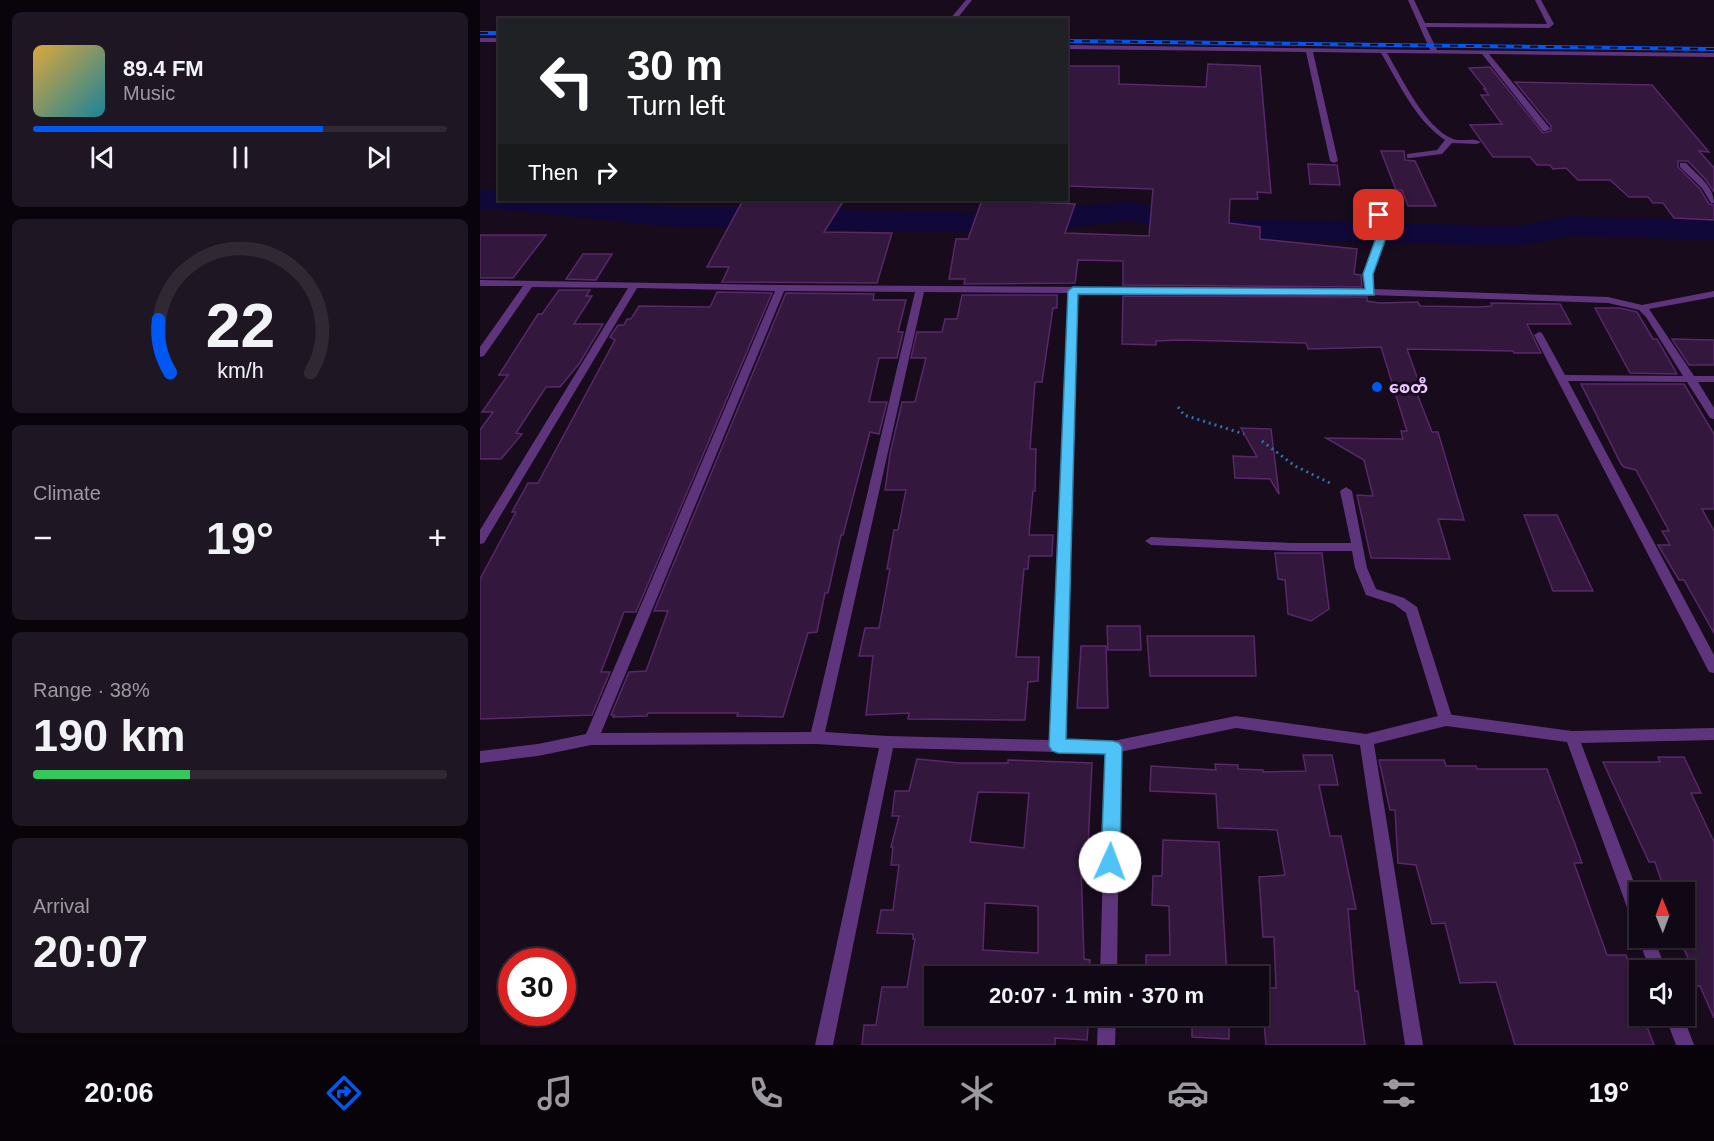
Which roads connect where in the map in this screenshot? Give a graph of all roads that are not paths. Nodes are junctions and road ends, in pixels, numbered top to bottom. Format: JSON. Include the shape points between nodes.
{"nodes":[{"id":1,"x":969,"y":0,"type":"edge"},
{"id":2,"x":1411,"y":0,"type":"edge"},
{"id":3,"x":1538,"y":0,"type":"edge"},
{"id":4,"x":954,"y":18,"type":"edge"},
{"id":5,"x":1422,"y":25,"type":"junction"},
{"id":6,"x":480,"y":40,"type":"edge"},
{"id":7,"x":498,"y":40,"type":"edge"},
{"id":8,"x":1068,"y":47,"type":"edge"},
{"id":9,"x":1310,"y":50,"type":"junction"},
{"id":10,"x":1383,"y":51,"type":"junction"},
{"id":11,"x":1434,"y":51,"type":"junction"},
{"id":12,"x":1484,"y":52,"type":"junction"},
{"id":13,"x":1714,"y":55,"type":"edge"},
{"id":14,"x":1546,"y":129,"type":"dead end"},
{"id":15,"x":1450,"y":140,"type":"junction"},
{"id":16,"x":1477,"y":142,"type":"dead end"},
{"id":17,"x":1410,"y":156,"type":"dead end"},
{"id":18,"x":1334,"y":161,"type":"dead end"},
{"id":19,"x":1683,"y":165,"type":"dead end"},
{"id":20,"x":1398,"y":194,"type":"dead end"},
{"id":21,"x":1714,"y":201,"type":"edge"},
{"id":22,"x":480,"y":283,"type":"edge"},
{"id":23,"x":529,"y":284,"type":"junction"},
{"id":24,"x":634,"y":286,"type":"junction"},
{"id":25,"x":781,"y":288,"type":"junction"},
{"id":26,"x":920,"y":290,"type":"junction"},
{"id":27,"x":1073,"y":291,"type":"junction"},
{"id":28,"x":1370,"y":292,"type":"junction"},
{"id":29,"x":1714,"y":294,"type":"edge"},
{"id":30,"x":1642,"y":308,"type":"junction"},
{"id":31,"x":1539,"y":335,"type":"dead end"},
{"id":32,"x":480,"y":354,"type":"edge"},
{"id":33,"x":1561,"y":378,"type":"junction"},
{"id":34,"x":1689,"y":378,"type":"junction"},
{"id":35,"x":1714,"y":379,"type":"edge"},
{"id":36,"x":1714,"y":416,"type":"edge"},
{"id":37,"x":1346,"y":491,"type":"road end"},
{"id":38,"x":480,"y":540,"type":"edge"},
{"id":39,"x":1151,"y":541,"type":"dead end"},
{"id":40,"x":1358,"y":547,"type":"junction"},
{"id":41,"x":1714,"y":668,"type":"edge"},
{"id":42,"x":1446,"y":720,"type":"junction"},
{"id":43,"x":1714,"y":734,"type":"edge"},
{"id":44,"x":1572,"y":737,"type":"junction"},
{"id":45,"x":817,"y":738,"type":"junction"},
{"id":46,"x":591,"y":739,"type":"junction"},
{"id":47,"x":1366,"y":740,"type":"junction"},
{"id":48,"x":887,"y":742,"type":"junction"},
{"id":49,"x":1058,"y":746,"type":"junction"},
{"id":50,"x":1113,"y":747,"type":"junction"},
{"id":51,"x":480,"y":757,"type":"edge"},
{"id":52,"x":1629,"y":891,"type":"edge"},
{"id":53,"x":1108,"y":966,"type":"edge"},
{"id":54,"x":1107,"y":1026,"type":"edge"},
{"id":55,"x":1678,"y":1026,"type":"edge"},
{"id":56,"x":824,"y":1045,"type":"edge"},
{"id":57,"x":1106,"y":1045,"type":"edge"},
{"id":58,"x":1414,"y":1045,"type":"edge"},
{"id":59,"x":1685,"y":1045,"type":"edge"}],
"edges":[{"from":1,"to":4,"type":"street"},
{"from":2,"to":5,"type":"street"},
{"from":3,"to":5,"type":"street","via":[[1549,26]]},
{"from":5,"to":11,"type":"street"},
{"from":6,"to":7,"type":"street"},
{"from":8,"to":9,"type":"street"},
{"from":9,"to":10,"type":"street"},
{"from":9,"to":18,"type":"street"},
{"from":10,"to":11,"type":"street"},
{"from":10,"to":15,"type":"street","via":[[1419,111]]},
{"from":11,"to":12,"type":"street"},
{"from":12,"to":13,"type":"street"},
{"from":12,"to":14,"type":"street"},
{"from":15,"to":16,"type":"street"},
{"from":15,"to":17,"type":"street","via":[[1438,152]]},
{"from":19,"to":21,"type":"street"},
{"from":20,"to":28,"type":"street","via":[[1400,201],[1380,208],[1382,235],[1368,274]]},
{"from":22,"to":23,"type":"street"},
{"from":23,"to":24,"type":"street"},
{"from":23,"to":32,"type":"street"},
{"from":24,"to":25,"type":"street"},
{"from":24,"to":38,"type":"street"},
{"from":25,"to":26,"type":"street"},
{"from":25,"to":46,"type":"street"},
{"from":26,"to":27,"type":"street"},
{"from":26,"to":45,"type":"street"},
{"from":27,"to":28,"type":"street"},
{"from":27,"to":49,"type":"street"},
{"from":28,"to":30,"type":"street","via":[[1608,300]]},
{"from":29,"to":30,"type":"street"},
{"from":30,"to":34,"type":"street"},
{"from":31,"to":33,"type":"street"},
{"from":33,"to":34,"type":"street"},
{"from":33,"to":41,"type":"street"},
{"from":34,"to":35,"type":"street"},
{"from":34,"to":36,"type":"street"},
{"from":37,"to":40,"type":"street"},
{"from":39,"to":40,"type":"street"},
{"from":40,"to":42,"type":"street","via":[[1371,592],[1399,601],[1412,610]]},
{"from":42,"to":44,"type":"street"},
{"from":42,"to":47,"type":"street"},
{"from":43,"to":44,"type":"street"},
{"from":44,"to":52,"type":"street"},
{"from":45,"to":46,"type":"street"},
{"from":45,"to":48,"type":"street"},
{"from":46,"to":51,"type":"street"},
{"from":47,"to":50,"type":"street","via":[[1236,722]]},
{"from":47,"to":58,"type":"street"},
{"from":48,"to":49,"type":"street"},
{"from":48,"to":56,"type":"street"},
{"from":49,"to":50,"type":"street"},
{"from":50,"to":53,"type":"street"},
{"from":54,"to":57,"type":"street"},
{"from":55,"to":59,"type":"street"}]}
